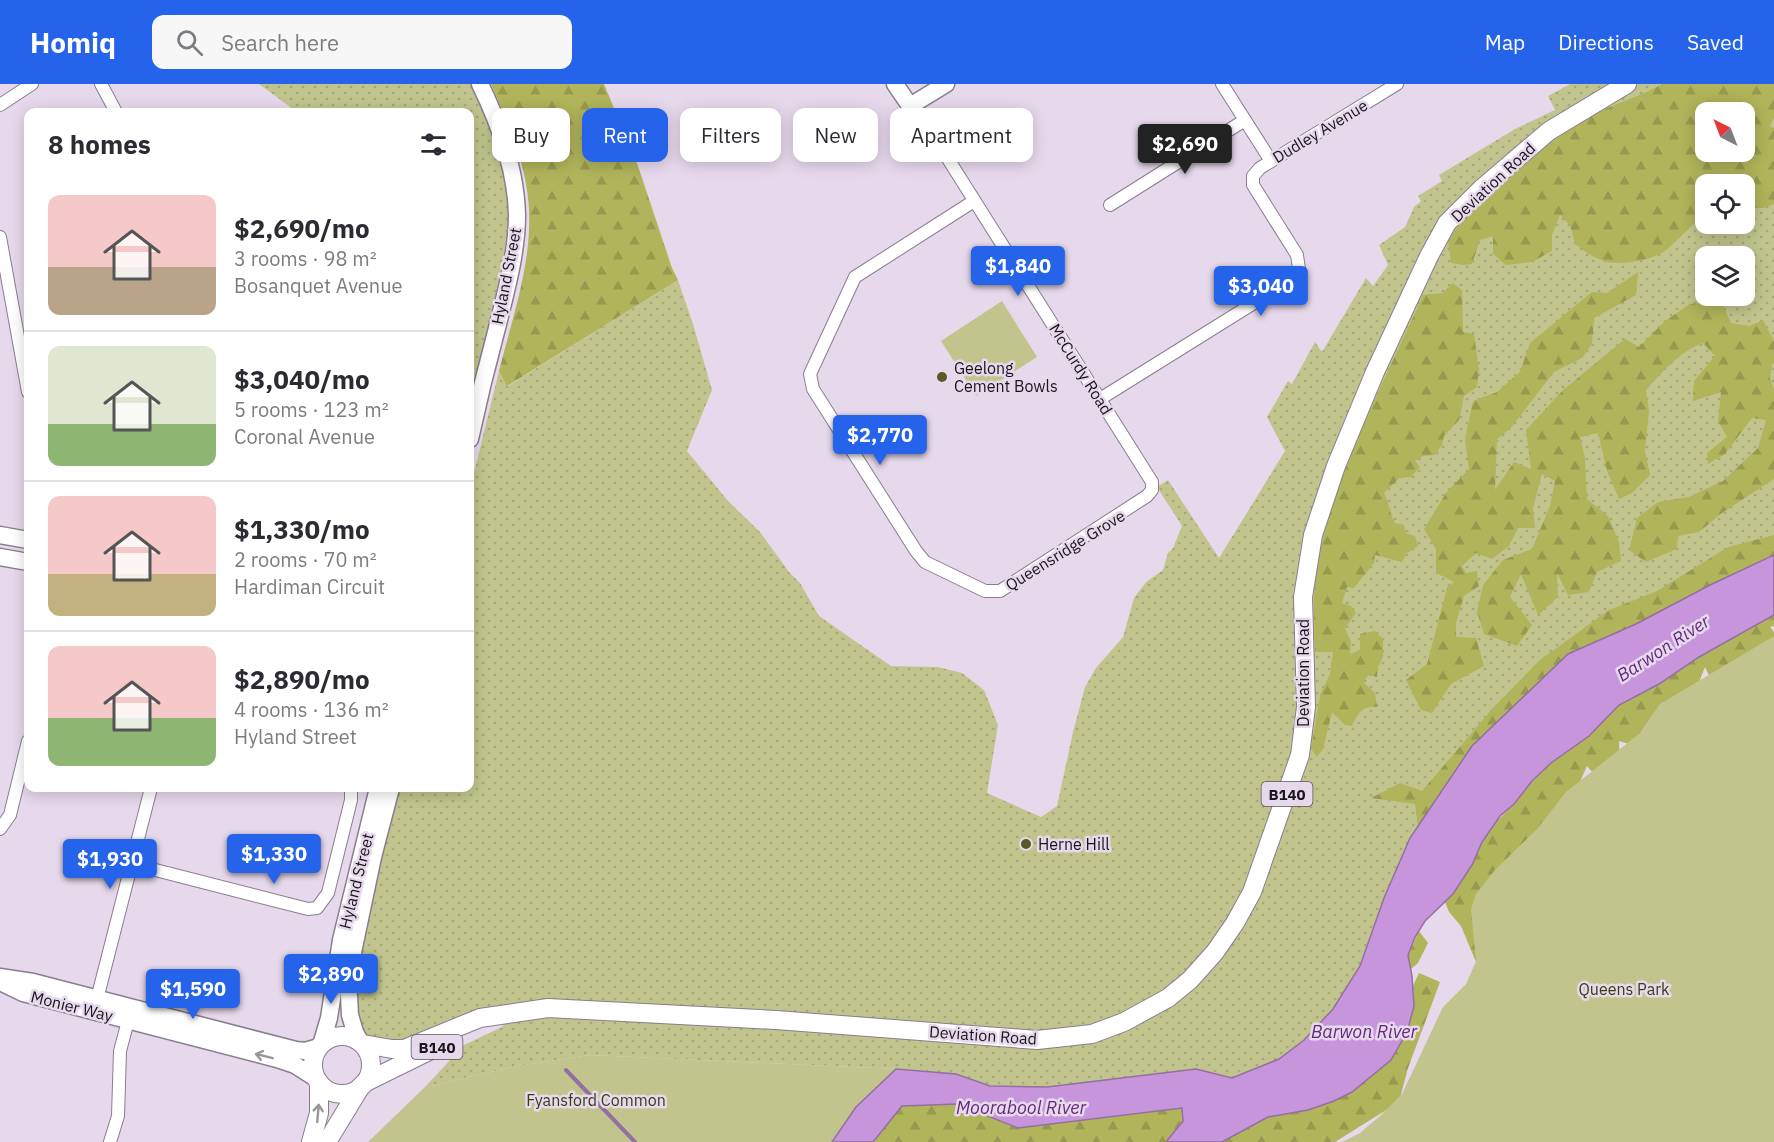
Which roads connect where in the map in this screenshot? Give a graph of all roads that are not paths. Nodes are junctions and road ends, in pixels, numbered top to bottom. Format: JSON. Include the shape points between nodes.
{"nodes":[{"id":1,"x":32,"y":84,"type":"edge"},
{"id":2,"x":101,"y":84,"type":"edge"},
{"id":3,"x":480,"y":84,"type":"edge"},
{"id":4,"x":895,"y":84,"type":"edge"},
{"id":5,"x":946,"y":84,"type":"edge"},
{"id":6,"x":1222,"y":84,"type":"edge"},
{"id":7,"x":1397,"y":84,"type":"edge"},
{"id":8,"x":1627,"y":84,"type":"edge"},
{"id":9,"x":0,"y":105,"type":"edge"},
{"id":10,"x":910,"y":106,"type":"junction"},
{"id":11,"x":114,"y":108,"type":"edge"},
{"id":12,"x":1245,"y":120,"type":"junction"},
{"id":13,"x":1271,"y":161,"type":"junction"},
{"id":14,"x":974,"y":201,"type":"junction"},
{"id":15,"x":1110,"y":205,"type":"dead end"},
{"id":16,"x":0,"y":237,"type":"edge"},
{"id":17,"x":24,"y":370,"type":"edge"},
{"id":18,"x":1100,"y":399,"type":"junction"},
{"id":19,"x":478,"y":400,"type":"junction"},
{"id":20,"x":474,"y":411,"type":"edge"},
{"id":21,"x":474,"y":420,"type":"edge"},
{"id":22,"x":1149,"y":474,"type":"joint"},
{"id":23,"x":0,"y":535,"type":"edge"},
{"id":24,"x":24,"y":539,"type":"edge"},
{"id":25,"x":0,"y":557,"type":"edge"},
{"id":26,"x":24,"y":561,"type":"edge"},
{"id":27,"x":24,"y":757,"type":"edge"},
{"id":28,"x":150,"y":792,"type":"edge"},
{"id":29,"x":351,"y":792,"type":"edge"},
{"id":30,"x":377,"y":792,"type":"edge"},
{"id":31,"x":390,"y":792,"type":"edge"},
{"id":32,"x":0,"y":829,"type":"edge"},
{"id":33,"x":132,"y":864,"type":"junction"},
{"id":34,"x":0,"y":977,"type":"edge"},
{"id":35,"x":0,"y":982,"type":"edge"},
{"id":36,"x":95,"y":1005,"type":"junction"},
{"id":37,"x":130,"y":1014,"type":"junction"},
{"id":38,"x":512,"y":1014,"type":"junction"},
{"id":39,"x":362,"y":1043,"type":"junction"},
{"id":40,"x":320,"y":1046,"type":"junction"},
{"id":41,"x":318,"y":1081,"type":"junction"},
{"id":42,"x":363,"y":1084,"type":"junction"},
{"id":43,"x":110,"y":1142,"type":"edge"},
{"id":44,"x":311,"y":1142,"type":"edge"},
{"id":45,"x":327,"y":1142,"type":"edge"}],
"edges":[{"from":1,"to":9,"type":"street"},
{"from":2,"to":11,"type":"street"},
{"from":3,"to":19,"type":"main road","name":"Hyland Street","via":[[506,148],[517,214],[506,295]]},
{"from":4,"to":10,"type":"main road","name":"McCurdy Road"},
{"from":5,"to":10,"type":"main road"},
{"from":6,"to":12,"type":"street"},
{"from":7,"to":13,"type":"street","name":"Dudley Avenue"},
{"from":8,"to":38,"type":"main road","name":"Deviation Road","number":"B140","via":[[1549,131],[1481,189],[1447,223],[1429,256],[1375,372],[1336,466],[1313,535],[1304,597],[1306,707],[1300,755],[1252,892],[1222,942],[1190,980],[1168,998],[1124,1022],[1092,1034],[1037,1040],[587,1009],[548,1008]]},
{"from":10,"to":14,"type":"street","name":"McCurdy Road"},
{"from":12,"to":13,"type":"street"},
{"from":12,"to":15,"type":"street"},
{"from":13,"to":18,"type":"street","name":"Dudley Avenue","via":[[1253,176],[1253,185],[1297,255],[1296,274],[1288,283]]},
{"from":14,"to":18,"type":"street","name":"McCurdy Road"},
{"from":14,"to":22,"type":"street","name":"Queensridge Grove","via":[[855,276],[810,374],[813,389],[916,551],[925,562],[985,591],[1000,591],[1149,495],[1153,485]]},
{"from":16,"to":17,"type":"street"},
{"from":18,"to":22,"type":"street","name":"McCurdy Road"},
{"from":19,"to":20,"type":"main road","name":"Hyland Street"},
{"from":19,"to":21,"type":"main road","name":"Hyland Street"},
{"from":23,"to":24,"type":"main road"},
{"from":25,"to":26,"type":"main road"},
{"from":27,"to":32,"type":"street","via":[[10,815]]},
{"from":28,"to":33,"type":"street"},
{"from":29,"to":33,"type":"street","via":[[328,893],[318,908],[308,909]]},
{"from":30,"to":40,"type":"main road","name":"Hyland Street"},
{"from":31,"to":39,"type":"main road","name":"Hyland Street","via":[[348,976],[350,1015]]},
{"from":33,"to":36,"type":"street"},
{"from":34,"to":36,"type":"main road","name":"Monier Way","via":[[23,980]]},
{"from":35,"to":36,"type":"main road","name":"Monier Way","via":[[23,993]]},
{"from":36,"to":37,"type":"main road","name":"Monier Way"},
{"from":37,"to":40,"type":"main road","name":"Monier Way","via":[[296,1050]]},
{"from":41,"to":37,"type":"main road","name":"Monier Way","one_way":true,"via":[[295,1065]]},
{"from":37,"to":43,"type":"street","via":[[120,1051],[118,1116]]},
{"from":38,"to":39,"type":"main road","name":"Deviation Road","number":"B140","via":[[469,1022],[404,1049]]},
{"from":38,"to":42,"type":"main road","name":"Deviation Road","number":"B140"},
{"from":39,"to":40,"type":"main road","number":"B140","via":[[340,1036]]},
{"from":39,"to":42,"type":"main road","via":[[371,1065]]},
{"from":40,"to":41,"type":"main road","via":[[314,1061]]},
{"from":41,"to":42,"type":"main road","number":"B140","via":[[340,1094]]},
{"from":44,"to":41,"type":"main road","one_way":true,"via":[[319,1113]]},
{"from":42,"to":45,"type":"main road"}]}
